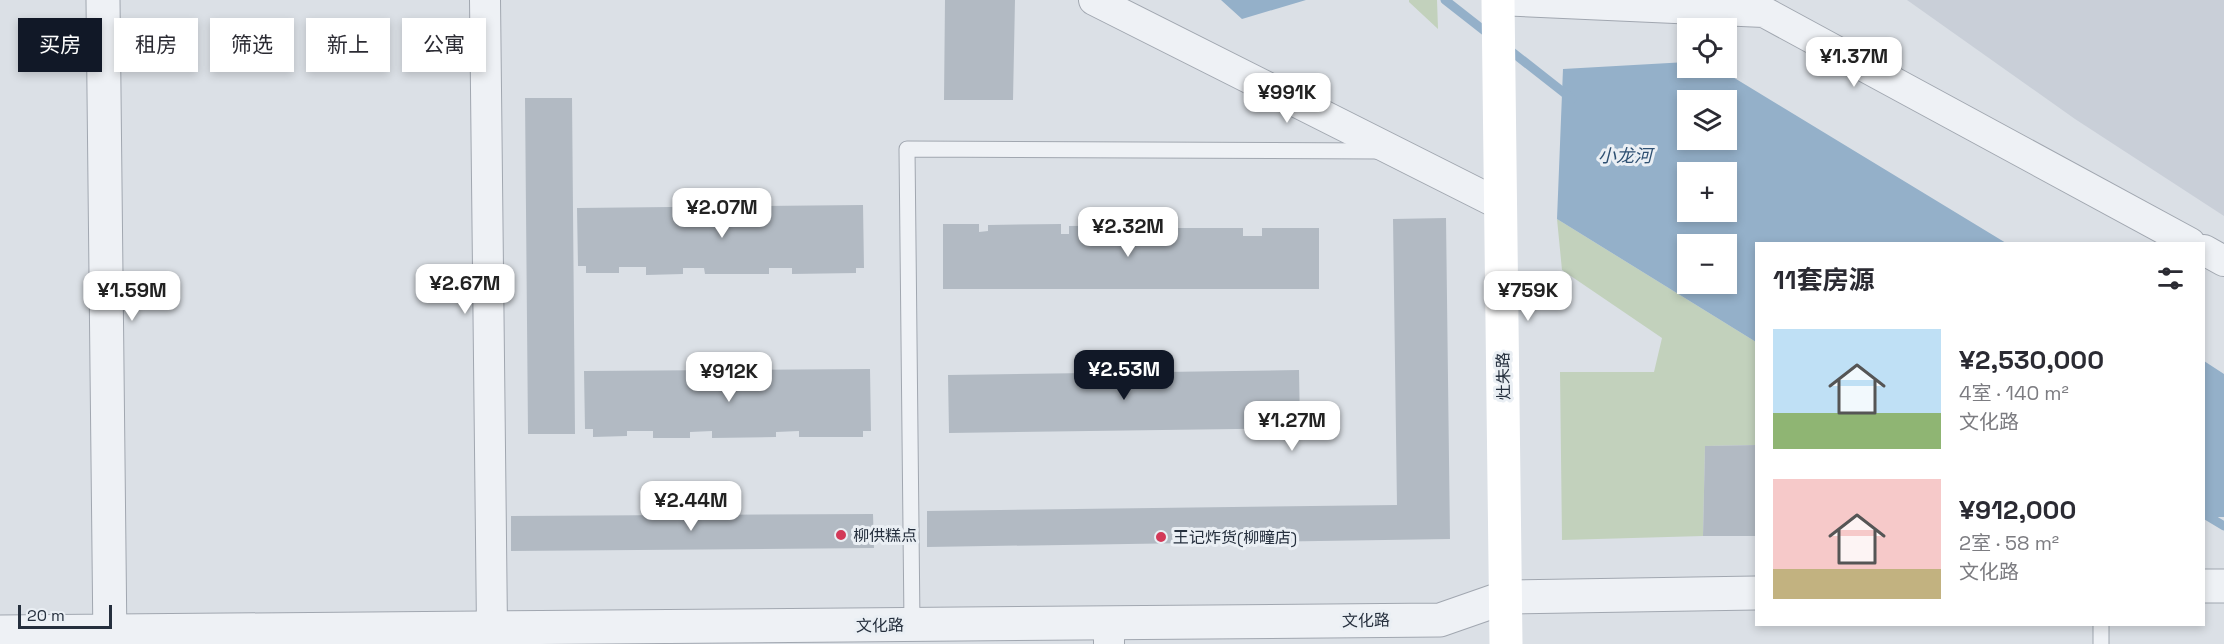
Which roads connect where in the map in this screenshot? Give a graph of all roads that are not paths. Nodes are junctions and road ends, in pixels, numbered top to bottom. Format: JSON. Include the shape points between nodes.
{"nodes":[{"id":1,"x":103,"y":0,"type":"edge"},
{"id":2,"x":485,"y":0,"type":"edge"},
{"id":3,"x":1095,"y":0,"type":"edge"},
{"id":4,"x":1498,"y":0,"type":"edge"},
{"id":5,"x":1394,"y":151,"type":"junction"},
{"id":6,"x":1500,"y":205,"type":"junction"},
{"id":7,"x":2188,"y":242,"type":"edge"},
{"id":8,"x":2205,"y":251,"type":"edge"},
{"id":9,"x":2224,"y":261,"type":"edge"},
{"id":10,"x":2205,"y":586,"type":"edge"},
{"id":11,"x":2224,"y":586,"type":"edge"},
{"id":12,"x":1755,"y":593,"type":"edge"},
{"id":13,"x":1506,"y":597,"type":"junction"},
{"id":14,"x":912,"y":624,"type":"junction"},
{"id":15,"x":2101,"y":626,"type":"edge"},
{"id":16,"x":0,"y":632,"type":"edge"},
{"id":17,"x":1109,"y":633,"type":"edge"},
{"id":18,"x":492,"y":636,"type":"edge"},
{"id":19,"x":110,"y":638,"type":"edge"},
{"id":20,"x":1506,"y":644,"type":"edge"},
{"id":21,"x":2101,"y":644,"type":"edge"}],
"edges":[{"from":1,"to":19,"type":"street"},
{"from":2,"to":18,"type":"street"},
{"from":3,"to":5,"type":"street"},
{"from":4,"to":6,"type":"main road","name":"灶朱路"},
{"from":4,"to":7,"type":"street","via":[[1764,12]]},
{"from":5,"to":6,"type":"street"},
{"from":5,"to":14,"type":"lane","via":[[907,149]]},
{"from":6,"to":13,"type":"main road","name":"灶朱路"},
{"from":8,"to":9,"type":"street"},
{"from":10,"to":11,"type":"street"},
{"from":12,"to":13,"type":"street","name":"文化路"},
{"from":13,"to":17,"type":"street","name":"文化路","via":[[1440,620]]},
{"from":13,"to":20,"type":"main road","name":"灶朱路"},
{"from":14,"to":17,"type":"street","name":"文化路"},
{"from":14,"to":18,"type":"street","name":"文化路"},
{"from":15,"to":21,"type":"lane"},
{"from":16,"to":19,"type":"street","name":"文化路"},
{"from":18,"to":19,"type":"street","name":"文化路"}]}
